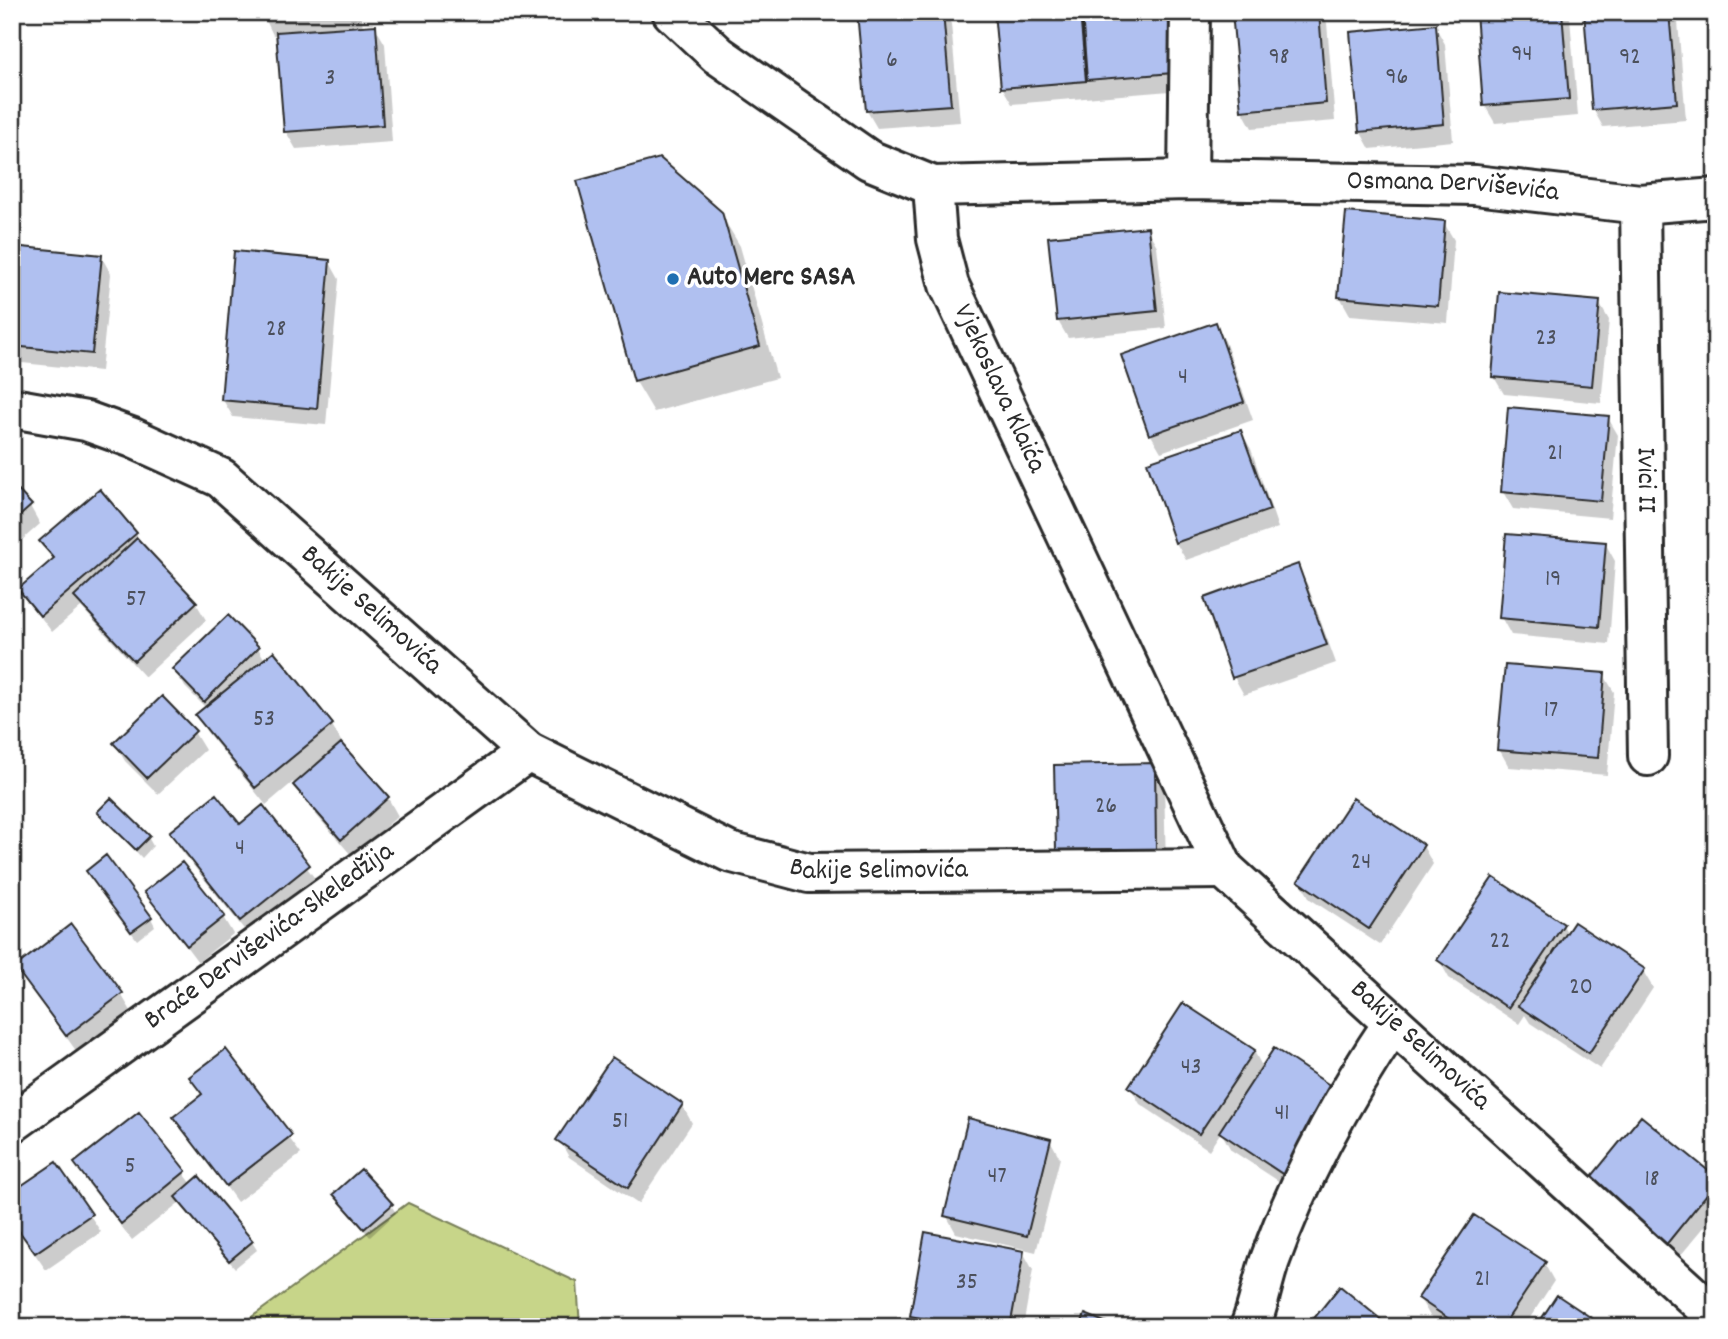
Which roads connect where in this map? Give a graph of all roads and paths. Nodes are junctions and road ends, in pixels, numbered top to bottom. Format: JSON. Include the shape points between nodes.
{"nodes":[{"id":1,"x":672,"y":12,"type":"edge"},
{"id":2,"x":1190,"y":12,"type":"edge"},
{"id":3,"x":1188,"y":180,"type":"junction"},
{"id":4,"x":933,"y":186,"type":"junction"},
{"id":5,"x":1716,"y":198,"type":"edge"},
{"id":6,"x":1640,"y":204,"type":"junction"},
{"id":7,"x":12,"y":408,"type":"edge"},
{"id":8,"x":528,"y":752,"type":"junction"},
{"id":9,"x":1648,"y":756,"type":"dead end"},
{"id":10,"x":1224,"y":869,"type":"junction"},
{"id":11,"x":1392,"y":1023,"type":"junction"},
{"id":12,"x":12,"y":1123,"type":"edge"},
{"id":13,"x":1716,"y":1317,"type":"edge"},
{"id":14,"x":1250,"y":1327,"type":"edge"}],
"edges":[{"from":1,"to":4,"type":"street","via":[[718,55],[869,160]]},
{"from":2,"to":3,"type":"street"},
{"from":3,"to":4,"type":"street","name":"Osmana Derviševića"},
{"from":3,"to":6,"type":"street","name":"Osmana Derviševića","via":[[1475,185]]},
{"from":4,"to":10,"type":"street","name":"Vjekoslava Klaića","via":[[937,239],[949,285]]},
{"from":5,"to":6,"type":"street","name":"Osmana Derviševića"},
{"from":6,"to":9,"type":"street","name":"Ivici II"},
{"from":7,"to":8,"type":"street","name":"Bakije Selimovića","via":[[86,421],[221,478]]},
{"from":8,"to":10,"type":"street","name":"Bakije Selimovića","via":[[729,852],[809,873]]},
{"from":8,"to":12,"type":"street","name":"Braće Derviševića-Skeledžija"},
{"from":10,"to":11,"type":"street","name":"Bakije Selimovića"},
{"from":11,"to":13,"type":"street","name":"Bakije Selimovića"},
{"from":11,"to":14,"type":"street","via":[[1348,1089],[1302,1182],[1270,1260]]}]}
